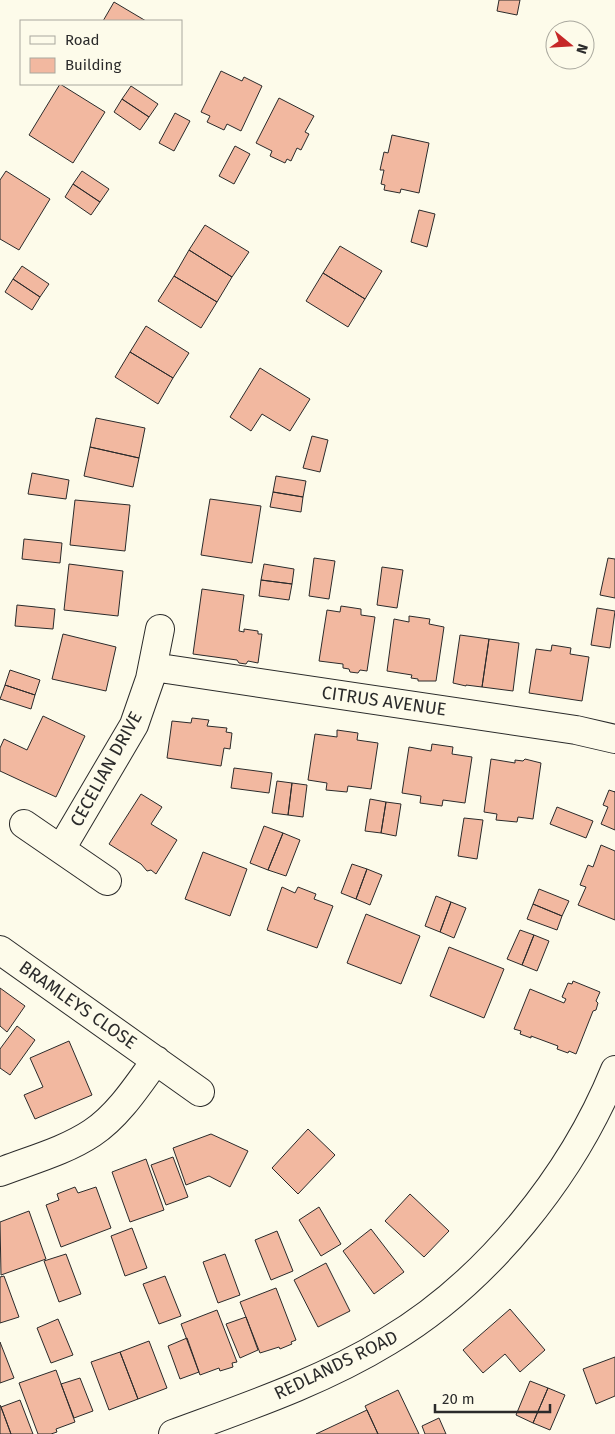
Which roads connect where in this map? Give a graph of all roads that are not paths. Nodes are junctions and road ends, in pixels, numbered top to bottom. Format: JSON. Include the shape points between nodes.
{"nodes":[{"id":1,"x":160,"y":630,"type":"dead end"},
{"id":2,"x":152,"y":667,"type":"junction"},
{"id":3,"x":615,"y":738,"type":"edge"},
{"id":4,"x":24,"y":824,"type":"dead end"},
{"id":5,"x":61,"y":850,"type":"junction"},
{"id":6,"x":107,"y":881,"type":"dead end"},
{"id":7,"x":0,"y":950,"type":"edge"},
{"id":8,"x":156,"y":1060,"type":"junction"},
{"id":9,"x":615,"y":1070,"type":"edge"},
{"id":10,"x":200,"y":1092,"type":"dead end"},
{"id":11,"x":0,"y":1172,"type":"edge"},
{"id":12,"x":173,"y":1434,"type":"edge"}],
"edges":[{"from":1,"to":2,"type":"street","name":"CECELIAN DRIVE"},
{"from":2,"to":3,"type":"street","name":"CITRUS AVENUE"},
{"from":2,"to":5,"type":"street","name":"CECELIAN DRIVE","via":[[134,725]]},
{"from":4,"to":5,"type":"street"},
{"from":5,"to":6,"type":"street"},
{"from":7,"to":8,"type":"street","name":"BRAMLEYS CLOSE"},
{"from":8,"to":10,"type":"street","name":"BRAMLEYS CLOSE"},
{"from":8,"to":11,"type":"street","name":"BRAMLEYS CLOSE","via":[[120,1106],[94,1132],[62,1149]]},
{"from":9,"to":12,"type":"street","name":"REDLANDS ROAD","via":[[593,1119],[533,1210],[484,1265],[441,1303],[389,1341],[328,1373]]}]}
